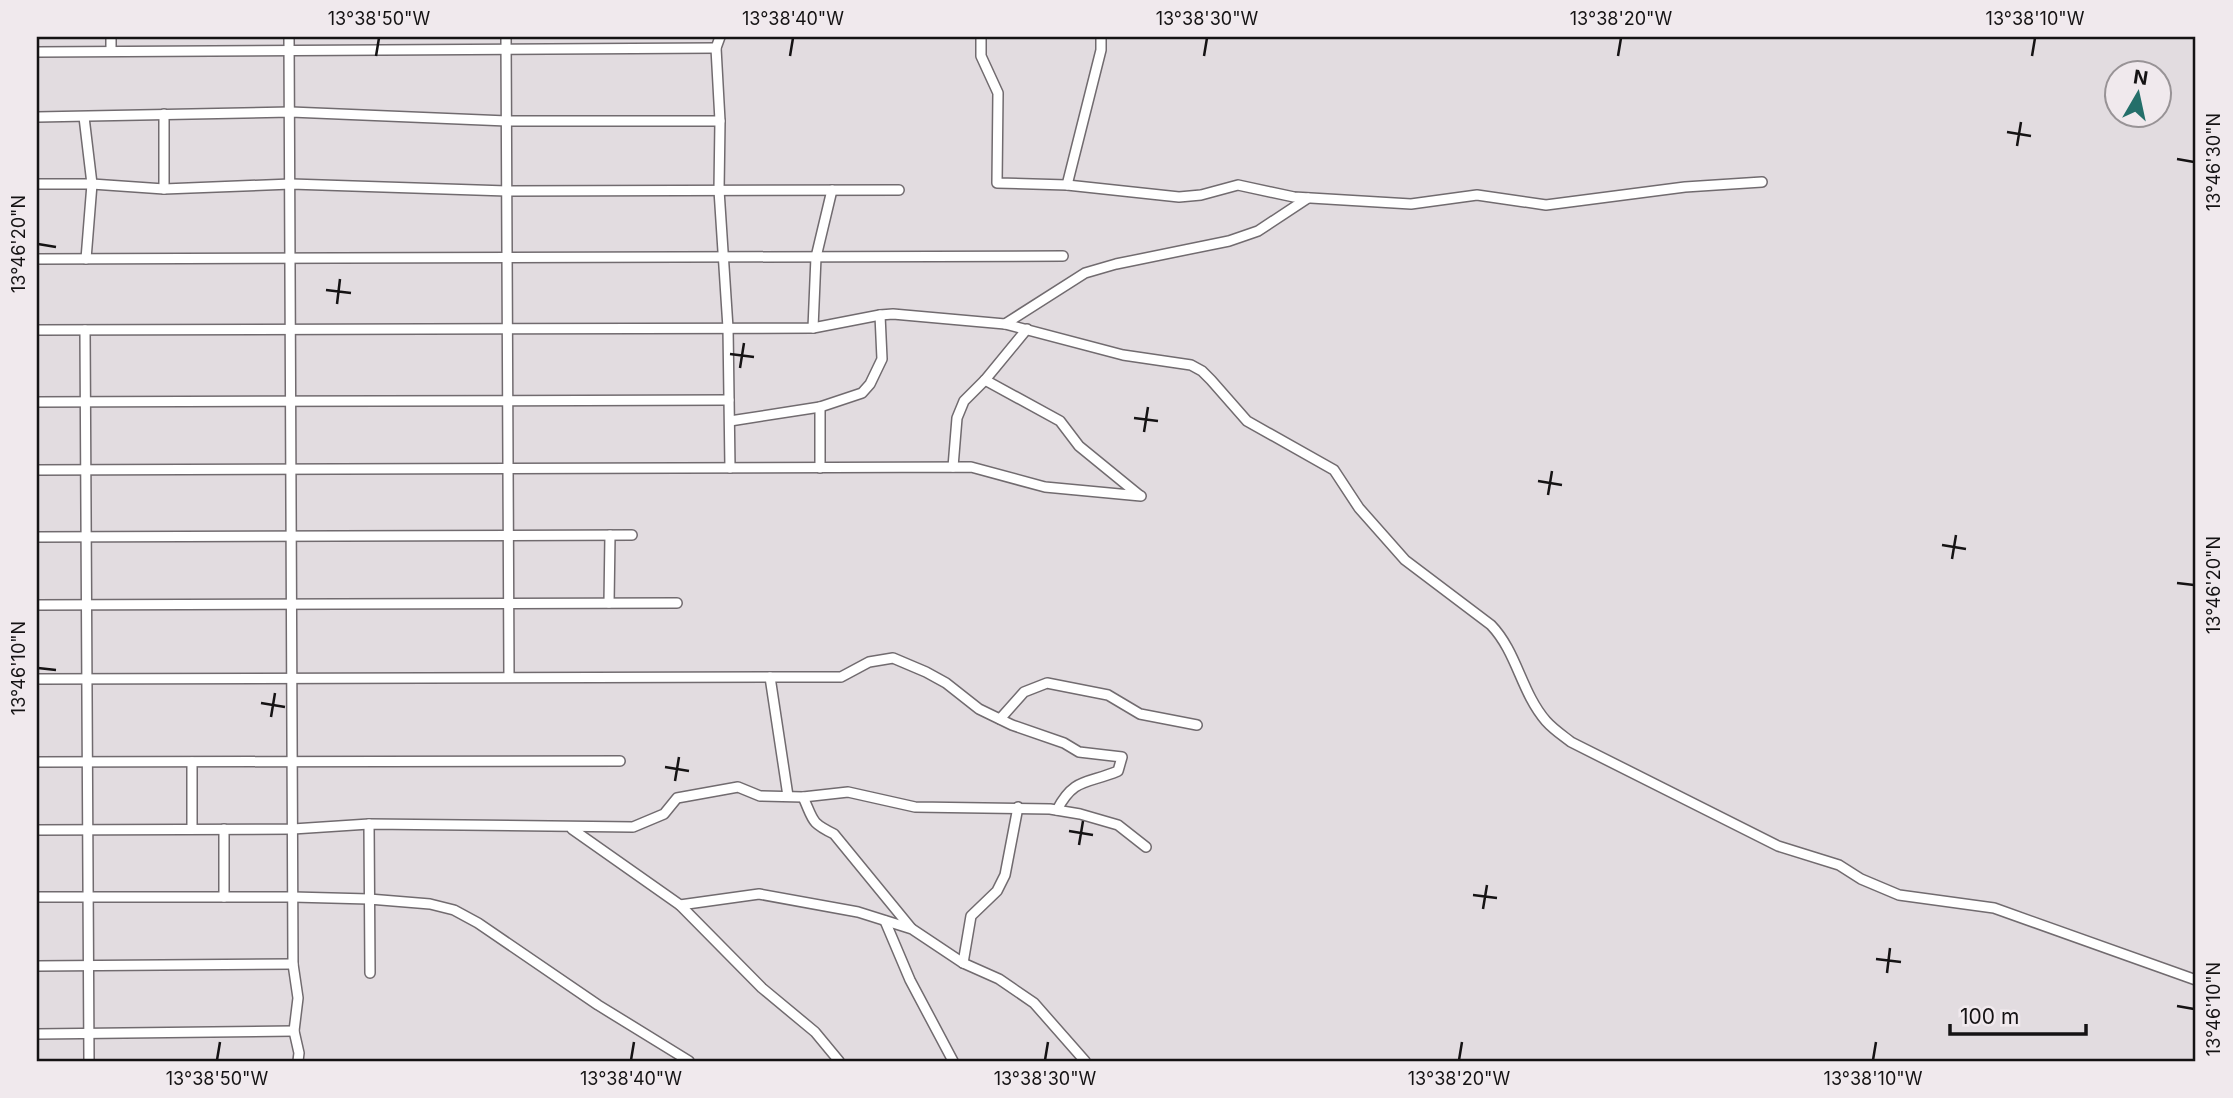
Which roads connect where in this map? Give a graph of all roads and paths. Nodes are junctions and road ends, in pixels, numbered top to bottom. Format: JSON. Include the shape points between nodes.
{"nodes":[{"id":1,"x":111,"y":37,"type":"edge"},
{"id":2,"x":289,"y":37,"type":"edge"},
{"id":3,"x":506,"y":37,"type":"edge"},
{"id":4,"x":720,"y":37,"type":"edge"},
{"id":5,"x":981,"y":37,"type":"edge"},
{"id":6,"x":1101,"y":37,"type":"edge"},
{"id":7,"x":716,"y":48,"type":"junction"},
{"id":8,"x":506,"y":50,"type":"junction"},
{"id":9,"x":111,"y":51,"type":"junction"},
{"id":10,"x":289,"y":51,"type":"junction"},
{"id":11,"x":37,"y":52,"type":"edge"},
{"id":12,"x":291,"y":112,"type":"junction"},
{"id":13,"x":164,"y":114,"type":"junction"},
{"id":14,"x":37,"y":117,"type":"edge"},
{"id":15,"x":84,"y":117,"type":"junction"},
{"id":16,"x":507,"y":121,"type":"junction"},
{"id":17,"x":720,"y":121,"type":"junction"},
{"id":18,"x":1762,"y":182,"type":"dead end"},
{"id":19,"x":37,"y":184,"type":"edge"},
{"id":20,"x":92,"y":184,"type":"junction"},
{"id":21,"x":292,"y":184,"type":"junction"},
{"id":22,"x":1067,"y":185,"type":"junction"},
{"id":23,"x":164,"y":189,"type":"junction"},
{"id":24,"x":719,"y":190,"type":"junction"},
{"id":25,"x":832,"y":190,"type":"junction"},
{"id":26,"x":899,"y":190,"type":"dead end"},
{"id":27,"x":507,"y":191,"type":"junction"},
{"id":28,"x":1308,"y":198,"type":"junction"},
{"id":29,"x":1063,"y":256,"type":"dead end"},
{"id":30,"x":723,"y":257,"type":"junction"},
{"id":31,"x":816,"y":257,"type":"junction"},
{"id":32,"x":290,"y":258,"type":"junction"},
{"id":33,"x":507,"y":258,"type":"junction"},
{"id":34,"x":37,"y":259,"type":"edge"},
{"id":35,"x":86,"y":259,"type":"junction"},
{"id":36,"x":880,"y":314,"type":"junction"},
{"id":37,"x":1005,"y":324,"type":"junction"},
{"id":38,"x":728,"y":328,"type":"junction"},
{"id":39,"x":813,"y":328,"type":"junction"},
{"id":40,"x":508,"y":329,"type":"junction"},
{"id":41,"x":1027,"y":329,"type":"junction"},
{"id":42,"x":37,"y":330,"type":"edge"},
{"id":43,"x":85,"y":330,"type":"junction"},
{"id":44,"x":290,"y":330,"type":"junction"},
{"id":45,"x":985,"y":380,"type":"junction"},
{"id":46,"x":729,"y":400,"type":"junction"},
{"id":47,"x":508,"y":401,"type":"junction"},
{"id":48,"x":37,"y":402,"type":"edge"},
{"id":49,"x":86,"y":402,"type":"junction"},
{"id":50,"x":291,"y":402,"type":"junction"},
{"id":51,"x":820,"y":407,"type":"junction"},
{"id":52,"x":730,"y":421,"type":"junction"},
{"id":53,"x":953,"y":467,"type":"junction"},
{"id":54,"x":730,"y":468,"type":"junction"},
{"id":55,"x":820,"y":468,"type":"junction"},
{"id":56,"x":291,"y":469,"type":"junction"},
{"id":57,"x":508,"y":469,"type":"junction"},
{"id":58,"x":37,"y":470,"type":"edge"},
{"id":59,"x":86,"y":470,"type":"junction"},
{"id":60,"x":509,"y":535,"type":"junction"},
{"id":61,"x":610,"y":535,"type":"junction"},
{"id":62,"x":632,"y":535,"type":"dead end"},
{"id":63,"x":86,"y":536,"type":"junction"},
{"id":64,"x":291,"y":536,"type":"junction"},
{"id":65,"x":37,"y":537,"type":"edge"},
{"id":66,"x":610,"y":603,"type":"junction"},
{"id":67,"x":677,"y":603,"type":"dead end"},
{"id":68,"x":292,"y":604,"type":"junction"},
{"id":69,"x":509,"y":604,"type":"junction"},
{"id":70,"x":37,"y":605,"type":"edge"},
{"id":71,"x":87,"y":605,"type":"junction"},
{"id":72,"x":509,"y":677,"type":"junction"},
{"id":73,"x":770,"y":677,"type":"junction"},
{"id":74,"x":292,"y":678,"type":"junction"},
{"id":75,"x":37,"y":679,"type":"edge"},
{"id":76,"x":87,"y":679,"type":"junction"},
{"id":77,"x":1000,"y":719,"type":"junction"},
{"id":78,"x":1197,"y":725,"type":"dead end"},
{"id":79,"x":292,"y":761,"type":"junction"},
{"id":80,"x":620,"y":761,"type":"dead end"},
{"id":81,"x":37,"y":762,"type":"edge"},
{"id":82,"x":87,"y":762,"type":"junction"},
{"id":83,"x":192,"y":762,"type":"junction"},
{"id":84,"x":788,"y":796,"type":"junction"},
{"id":85,"x":803,"y":797,"type":"junction"},
{"id":86,"x":1018,"y":807,"type":"junction"},
{"id":87,"x":1057,"y":810,"type":"junction"},
{"id":88,"x":369,"y":824,"type":"junction"},
{"id":89,"x":572,"y":828,"type":"junction"},
{"id":90,"x":88,"y":829,"type":"junction"},
{"id":91,"x":192,"y":829,"type":"junction"},
{"id":92,"x":224,"y":829,"type":"junction"},
{"id":93,"x":293,"y":829,"type":"junction"},
{"id":94,"x":37,"y":830,"type":"edge"},
{"id":95,"x":1146,"y":847,"type":"dead end"},
{"id":96,"x":37,"y":897,"type":"edge"},
{"id":97,"x":88,"y":897,"type":"junction"},
{"id":98,"x":224,"y":897,"type":"junction"},
{"id":99,"x":293,"y":897,"type":"junction"},
{"id":100,"x":369,"y":899,"type":"junction"},
{"id":101,"x":680,"y":905,"type":"junction"},
{"id":102,"x":884,"y":921,"type":"junction"},
{"id":103,"x":912,"y":929,"type":"junction"},
{"id":104,"x":963,"y":963,"type":"junction"},
{"id":105,"x":293,"y":964,"type":"junction"},
{"id":106,"x":37,"y":966,"type":"edge"},
{"id":107,"x":88,"y":966,"type":"junction"},
{"id":108,"x":370,"y":973,"type":"dead end"},
{"id":109,"x":2196,"y":980,"type":"edge"},
{"id":110,"x":294,"y":1031,"type":"junction"},
{"id":111,"x":37,"y":1034,"type":"edge"},
{"id":112,"x":89,"y":1034,"type":"junction"},
{"id":113,"x":89,"y":1061,"type":"edge"},
{"id":114,"x":299,"y":1061,"type":"edge"},
{"id":115,"x":689,"y":1061,"type":"edge"},
{"id":116,"x":839,"y":1061,"type":"edge"},
{"id":117,"x":953,"y":1061,"type":"edge"},
{"id":118,"x":1085,"y":1061,"type":"edge"}],
"edges":[{"from":1,"to":9,"type":"street"},
{"from":2,"to":10,"type":"street"},
{"from":3,"to":8,"type":"street"},
{"from":4,"to":7,"type":"street"},
{"from":5,"to":22,"type":"street","via":[[981,57],[998,93],[997,183]]},
{"from":6,"to":22,"type":"street"},
{"from":7,"to":8,"type":"street"},
{"from":7,"to":17,"type":"street"},
{"from":8,"to":10,"type":"street"},
{"from":8,"to":16,"type":"street"},
{"from":9,"to":10,"type":"street"},
{"from":9,"to":11,"type":"street"},
{"from":10,"to":12,"type":"street"},
{"from":12,"to":13,"type":"street"},
{"from":12,"to":16,"type":"street"},
{"from":12,"to":21,"type":"street"},
{"from":13,"to":15,"type":"street"},
{"from":13,"to":23,"type":"street"},
{"from":14,"to":15,"type":"street"},
{"from":15,"to":20,"type":"street"},
{"from":16,"to":17,"type":"street"},
{"from":16,"to":27,"type":"street"},
{"from":17,"to":24,"type":"street"},
{"from":18,"to":28,"type":"street","via":[[1546,205],[1477,195],[1411,204]]},
{"from":19,"to":20,"type":"street"},
{"from":20,"to":23,"type":"street"},
{"from":20,"to":35,"type":"street"},
{"from":21,"to":23,"type":"street"},
{"from":21,"to":27,"type":"street"},
{"from":21,"to":32,"type":"street"},
{"from":22,"to":28,"type":"street","via":[[1190,197],[1249,186]]},
{"from":24,"to":25,"type":"street"},
{"from":24,"to":27,"type":"street"},
{"from":24,"to":30,"type":"street"},
{"from":25,"to":26,"type":"street"},
{"from":25,"to":31,"type":"street"},
{"from":27,"to":33,"type":"street"},
{"from":28,"to":37,"type":"street","via":[[1258,231],[1229,241],[1085,273]]},
{"from":29,"to":31,"type":"street"},
{"from":30,"to":31,"type":"street"},
{"from":30,"to":33,"type":"street"},
{"from":30,"to":38,"type":"street"},
{"from":31,"to":39,"type":"street"},
{"from":32,"to":33,"type":"street"},
{"from":32,"to":35,"type":"street"},
{"from":32,"to":44,"type":"street"},
{"from":33,"to":40,"type":"street"},
{"from":34,"to":35,"type":"street"},
{"from":36,"to":37,"type":"street"},
{"from":36,"to":39,"type":"street"},
{"from":36,"to":51,"type":"street","via":[[881,359],[870,384],[862,393]]},
{"from":37,"to":41,"type":"street"},
{"from":38,"to":39,"type":"street"},
{"from":38,"to":40,"type":"street"},
{"from":38,"to":46,"type":"street"},
{"from":40,"to":44,"type":"street"},
{"from":40,"to":47,"type":"street"},
{"from":41,"to":45,"type":"street"},
{"from":41,"to":109,"type":"street","via":[[1123,355],[1191,365],[1202,371],[1247,421],[1334,470],[1405,560],[1492,625],[1545,720],[1584,750],[1778,846],[1839,865],[1899,895],[1994,908]]},
{"from":42,"to":43,"type":"street"},
{"from":43,"to":44,"type":"street"},
{"from":43,"to":49,"type":"street"},
{"from":44,"to":50,"type":"street"},
{"from":45,"to":53,"type":"street","via":[[964,401],[957,418]]},
{"from":45,"to":53,"type":"street","via":[[1060,421],[1079,446],[1141,496],[1045,487],[971,467]]},
{"from":46,"to":47,"type":"street"},
{"from":46,"to":52,"type":"street"},
{"from":47,"to":50,"type":"street"},
{"from":47,"to":57,"type":"street"},
{"from":48,"to":49,"type":"street"},
{"from":49,"to":50,"type":"street"},
{"from":49,"to":59,"type":"street"},
{"from":50,"to":56,"type":"street"},
{"from":51,"to":52,"type":"street"},
{"from":51,"to":55,"type":"street"},
{"from":52,"to":54,"type":"street"},
{"from":53,"to":55,"type":"street"},
{"from":54,"to":55,"type":"street"},
{"from":54,"to":57,"type":"street"},
{"from":56,"to":57,"type":"street"},
{"from":56,"to":59,"type":"street"},
{"from":56,"to":64,"type":"street"},
{"from":57,"to":60,"type":"street"},
{"from":58,"to":59,"type":"street"},
{"from":59,"to":63,"type":"street"},
{"from":60,"to":61,"type":"street"},
{"from":60,"to":64,"type":"street"},
{"from":60,"to":69,"type":"street"},
{"from":61,"to":62,"type":"street"},
{"from":61,"to":66,"type":"street"},
{"from":63,"to":64,"type":"street"},
{"from":63,"to":65,"type":"street"},
{"from":63,"to":71,"type":"street"},
{"from":64,"to":68,"type":"street"},
{"from":66,"to":67,"type":"street"},
{"from":66,"to":69,"type":"street"},
{"from":68,"to":69,"type":"street"},
{"from":68,"to":71,"type":"street"},
{"from":68,"to":74,"type":"street"},
{"from":69,"to":72,"type":"street"},
{"from":70,"to":71,"type":"street"},
{"from":71,"to":76,"type":"street"},
{"from":72,"to":73,"type":"street"},
{"from":72,"to":74,"type":"street"},
{"from":73,"to":77,"type":"street","via":[[841,677],[869,662],[892,658],[936,677]]},
{"from":73,"to":84,"type":"street"},
{"from":74,"to":76,"type":"street"},
{"from":74,"to":79,"type":"street"},
{"from":75,"to":76,"type":"street"},
{"from":76,"to":82,"type":"street"},
{"from":77,"to":78,"type":"street","via":[[1024,692],[1047,683],[1108,695],[1140,714]]},
{"from":77,"to":87,"type":"street","via":[[1079,752],[1122,757],[1118,771],[1076,786]]},
{"from":79,"to":80,"type":"street"},
{"from":79,"to":83,"type":"street"},
{"from":79,"to":93,"type":"street"},
{"from":81,"to":82,"type":"street"},
{"from":82,"to":83,"type":"street"},
{"from":82,"to":90,"type":"street"},
{"from":83,"to":91,"type":"street"},
{"from":84,"to":85,"type":"street"},
{"from":84,"to":89,"type":"street","via":[[721,788],[677,798],[664,814],[633,827]]},
{"from":85,"to":86,"type":"street","via":[[848,792],[915,807]]},
{"from":85,"to":103,"type":"street","via":[[818,828],[834,834]]},
{"from":86,"to":87,"type":"street"},
{"from":86,"to":104,"type":"street","via":[[1005,875],[997,891],[971,916]]},
{"from":87,"to":95,"type":"street","via":[[1118,825]]},
{"from":88,"to":89,"type":"street"},
{"from":88,"to":93,"type":"street"},
{"from":88,"to":100,"type":"street"},
{"from":89,"to":101,"type":"street"},
{"from":90,"to":91,"type":"street"},
{"from":90,"to":94,"type":"street"},
{"from":90,"to":97,"type":"street"},
{"from":91,"to":92,"type":"street"},
{"from":92,"to":93,"type":"street"},
{"from":92,"to":98,"type":"street"},
{"from":93,"to":99,"type":"street"},
{"from":96,"to":97,"type":"street"},
{"from":97,"to":98,"type":"street"},
{"from":97,"to":107,"type":"street"},
{"from":98,"to":99,"type":"street"},
{"from":99,"to":100,"type":"street"},
{"from":99,"to":105,"type":"street"},
{"from":100,"to":108,"type":"street"},
{"from":100,"to":115,"type":"street","via":[[430,904],[478,923]]},
{"from":101,"to":102,"type":"street","via":[[759,894]]},
{"from":101,"to":116,"type":"street","via":[[762,988],[815,1032]]},
{"from":102,"to":103,"type":"street"},
{"from":102,"to":117,"type":"street"},
{"from":103,"to":104,"type":"street"},
{"from":104,"to":118,"type":"street","via":[[999,979],[1034,1003]]},
{"from":105,"to":107,"type":"street"},
{"from":105,"to":110,"type":"street","via":[[298,998]]},
{"from":106,"to":107,"type":"street"},
{"from":107,"to":112,"type":"street"},
{"from":110,"to":112,"type":"street"},
{"from":110,"to":114,"type":"street"},
{"from":111,"to":112,"type":"street"},
{"from":112,"to":113,"type":"street"}]}
